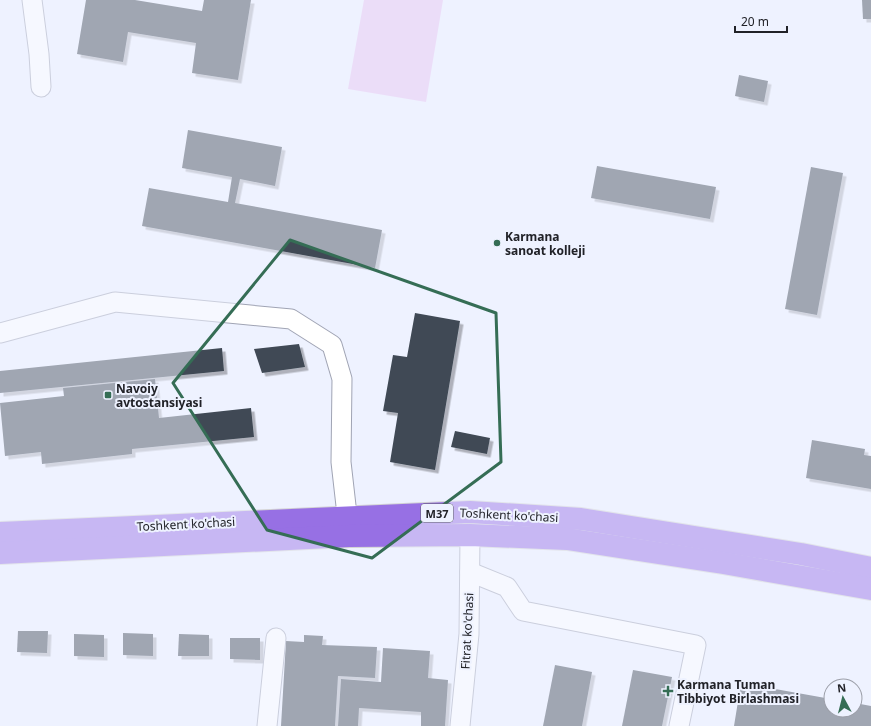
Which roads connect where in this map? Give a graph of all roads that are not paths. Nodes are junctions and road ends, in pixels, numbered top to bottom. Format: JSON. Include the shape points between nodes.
{"nodes":[{"id":1,"x":32,"y":0,"type":"edge"},
{"id":2,"x":41,"y":87,"type":"dead end"},
{"id":3,"x":0,"y":332,"type":"edge"},
{"id":4,"x":349,"y":526,"type":"junction"},
{"id":5,"x":0,"y":533,"type":"edge"},
{"id":6,"x":470,"y":535,"type":"junction"},
{"id":7,"x":0,"y":552,"type":"edge"},
{"id":8,"x":871,"y":568,"type":"edge"},
{"id":9,"x":470,"y":572,"type":"junction"},
{"id":10,"x":871,"y":589,"type":"edge"},
{"id":11,"x":276,"y":638,"type":"dead end"},
{"id":12,"x":267,"y":726,"type":"edge"},
{"id":13,"x":460,"y":726,"type":"edge"},
{"id":14,"x":680,"y":726,"type":"edge"}],
"edges":[{"from":1,"to":2,"type":"street"},
{"from":3,"to":4,"type":"street","via":[[115,302],[291,319],[332,344],[342,379],[342,462]]},
{"from":4,"to":5,"type":"highway","name":"Toshkent ko'chasi","number":"M37"},
{"from":4,"to":6,"type":"highway","name":"Toshkent ko'chasi","number":"M37"},
{"from":4,"to":7,"type":"highway","name":"Toshkent ko'chasi","number":"M37"},
{"from":4,"to":8,"type":"highway","name":"Toshkent ko'chasi","number":"M37","via":[[470,512],[580,519],[802,554]]},
{"from":6,"to":9,"type":"street","name":"Fitrat ko'chasi"},
{"from":6,"to":10,"type":"highway","name":"Toshkent ko'chasi","number":"M37","via":[[567,539]]},
{"from":9,"to":13,"type":"street","name":"Fitrat ko'chasi","via":[[469,634]]},
{"from":9,"to":14,"type":"street","via":[[507,587],[523,611],[696,645]]},
{"from":11,"to":12,"type":"street"}]}
